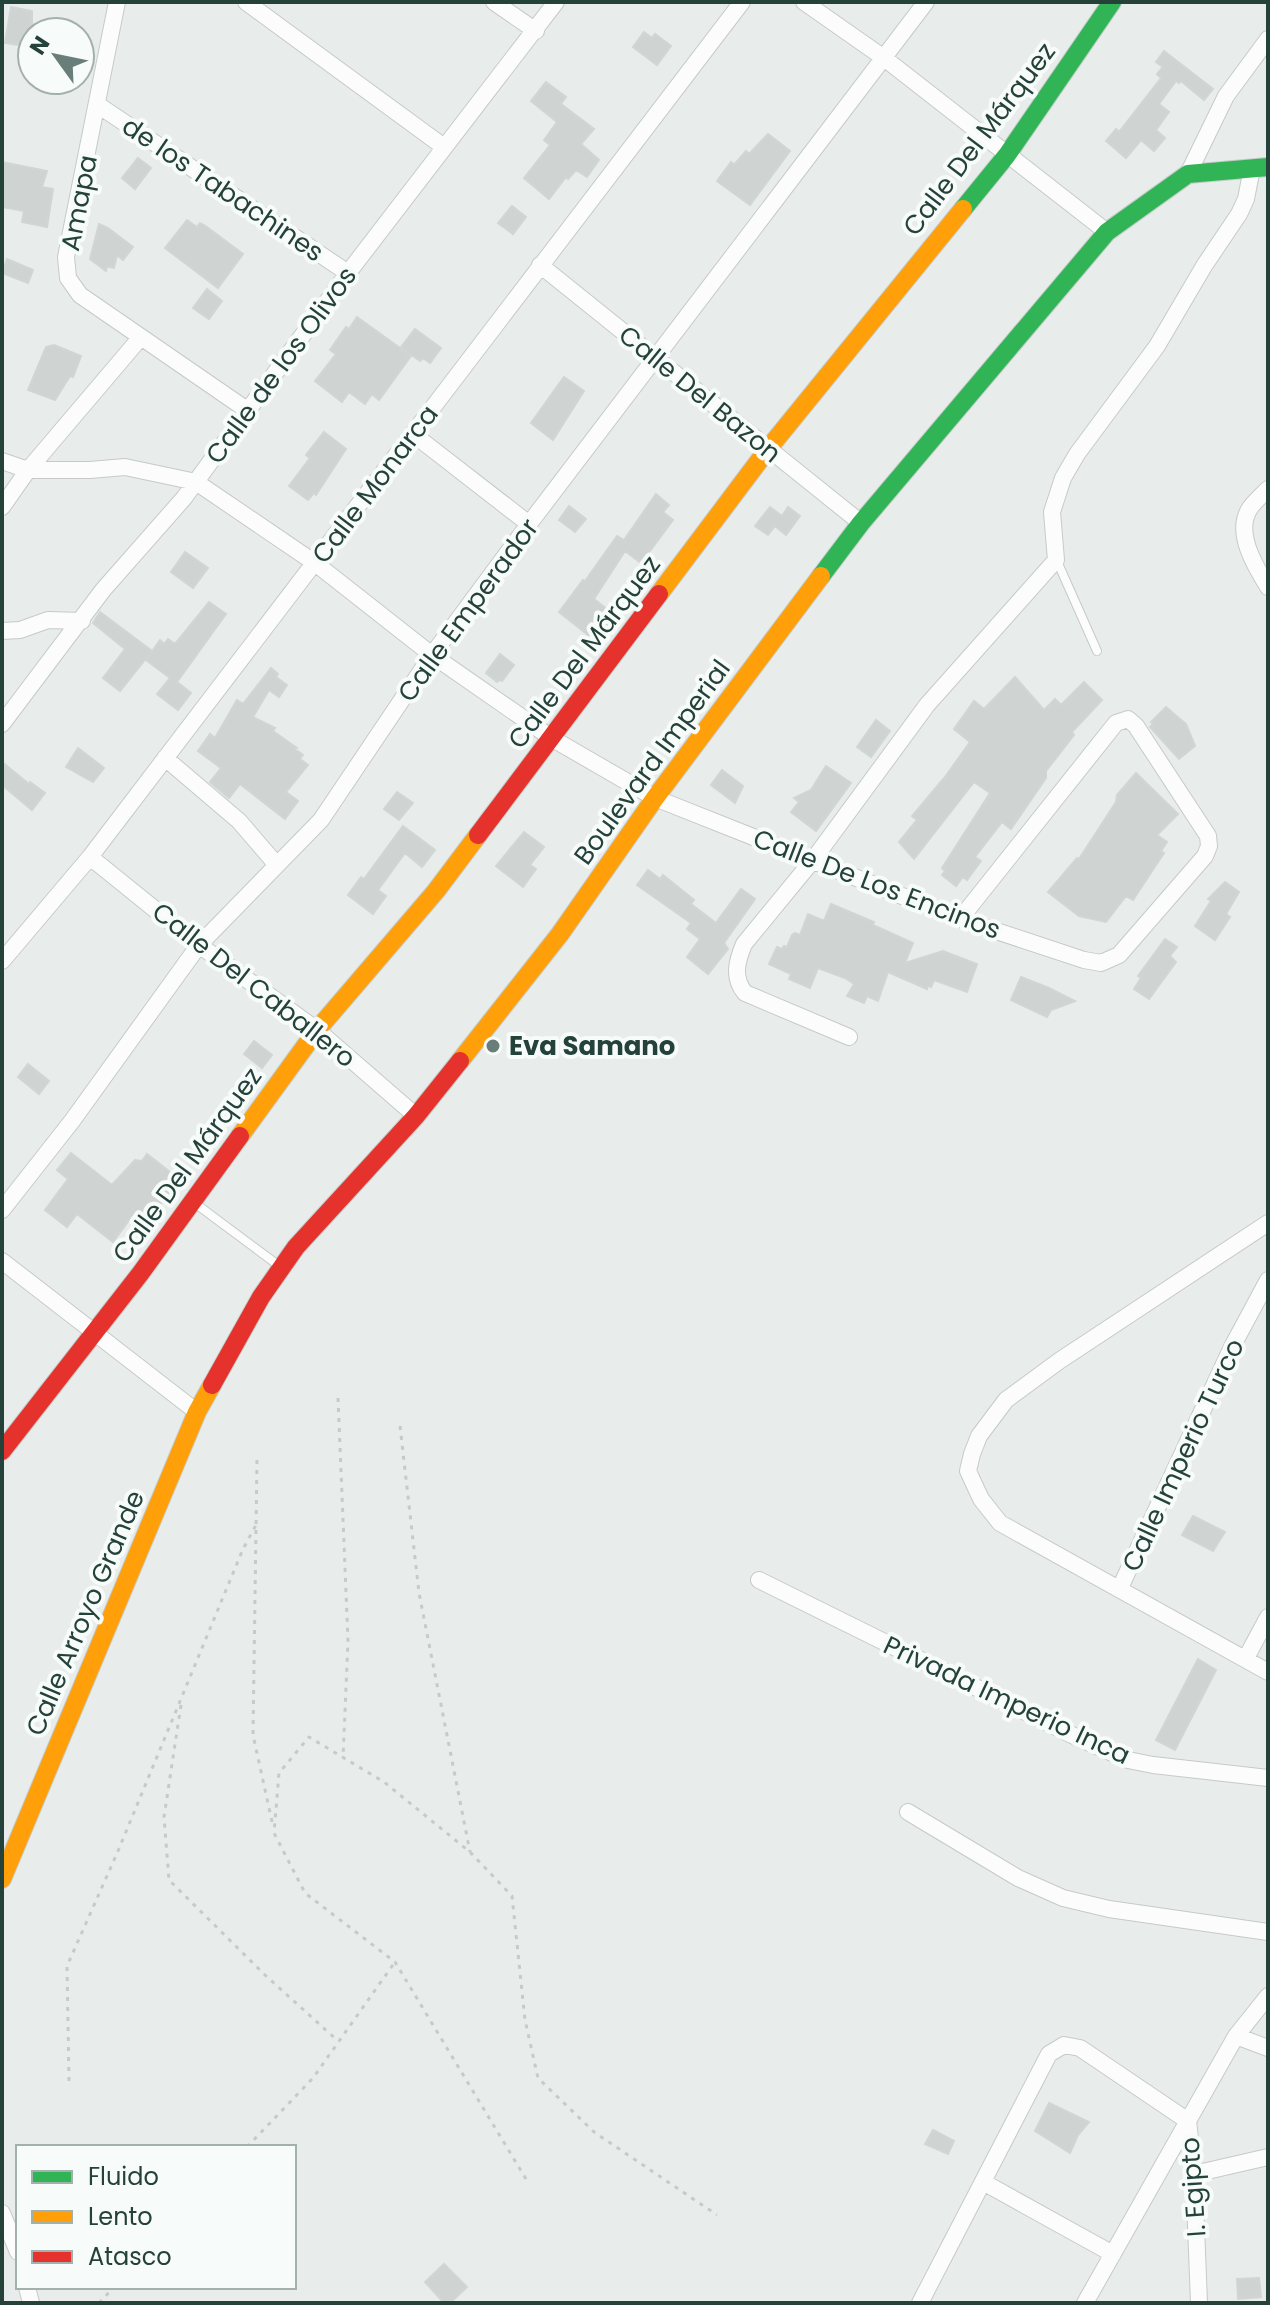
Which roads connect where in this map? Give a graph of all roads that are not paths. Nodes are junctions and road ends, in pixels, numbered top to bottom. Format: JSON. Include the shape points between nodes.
{"nodes":[{"id":1,"x":117,"y":2,"type":"edge"},
{"id":2,"x":246,"y":2,"type":"edge"},
{"id":3,"x":494,"y":2,"type":"edge"},
{"id":4,"x":556,"y":2,"type":"edge"},
{"id":5,"x":742,"y":2,"type":"edge"},
{"id":6,"x":804,"y":2,"type":"edge"},
{"id":7,"x":926,"y":2,"type":"edge"},
{"id":8,"x":1112,"y":2,"type":"edge"},
{"id":9,"x":536,"y":31,"type":"junction"},
{"id":10,"x":1268,"y":39,"type":"edge"},
{"id":11,"x":884,"y":58,"type":"junction"},
{"id":12,"x":98,"y":105,"type":"junction"},
{"id":13,"x":444,"y":147,"type":"junction"},
{"id":14,"x":1007,"y":155,"type":"junction"},
{"id":15,"x":1260,"y":167,"type":"edge"},
{"id":16,"x":1188,"y":174,"type":"junction"},
{"id":17,"x":1107,"y":232,"type":"junction"},
{"id":18,"x":540,"y":265,"type":"junction"},
{"id":19,"x":348,"y":273,"type":"junction"},
{"id":20,"x":141,"y":337,"type":"junction"},
{"id":21,"x":654,"y":357,"type":"junction"},
{"id":22,"x":247,"y":410,"type":"junction"},
{"id":23,"x":413,"y":434,"type":"junction"},
{"id":24,"x":768,"y":449,"type":"junction"},
{"id":25,"x":2,"y":461,"type":"edge"},
{"id":26,"x":28,"y":470,"type":"junction"},
{"id":27,"x":196,"y":482,"type":"junction"},
{"id":28,"x":1268,"y":489,"type":"edge"},
{"id":29,"x":2,"y":507,"type":"edge"},
{"id":30,"x":861,"y":523,"type":"junction"},
{"id":31,"x":529,"y":524,"type":"junction"},
{"id":32,"x":1056,"y":560,"type":"junction"},
{"id":33,"x":315,"y":563,"type":"junction"},
{"id":34,"x":1268,"y":587,"type":"edge"},
{"id":35,"x":82,"y":621,"type":"junction"},
{"id":36,"x":2,"y":631,"type":"edge"},
{"id":37,"x":1097,"y":651,"type":"dead end"},
{"id":38,"x":432,"y":655,"type":"junction"},
{"id":39,"x":2,"y":724,"type":"edge"},
{"id":40,"x":553,"y":739,"type":"junction"},
{"id":41,"x":165,"y":758,"type":"junction"},
{"id":42,"x":655,"y":798,"type":"junction"},
{"id":43,"x":90,"y":857,"type":"junction"},
{"id":44,"x":813,"y":860,"type":"junction"},
{"id":45,"x":276,"y":864,"type":"junction"},
{"id":46,"x":960,"y":919,"type":"junction"},
{"id":47,"x":199,"y":945,"type":"junction"},
{"id":48,"x":2,"y":961,"type":"edge"},
{"id":49,"x":317,"y":1030,"type":"junction"},
{"id":50,"x":849,"y":1037,"type":"dead end"},
{"id":51,"x":416,"y":1116,"type":"junction"},
{"id":52,"x":192,"y":1201,"type":"junction"},
{"id":53,"x":2,"y":1210,"type":"edge"},
{"id":54,"x":1268,"y":1223,"type":"edge"},
{"id":55,"x":2,"y":1261,"type":"edge"},
{"id":56,"x":281,"y":1268,"type":"junction"},
{"id":57,"x":1268,"y":1280,"type":"edge"},
{"id":58,"x":96,"y":1333,"type":"junction"},
{"id":59,"x":197,"y":1412,"type":"junction"},
{"id":60,"x":2,"y":1451,"type":"edge"},
{"id":61,"x":759,"y":1580,"type":"dead end"},
{"id":62,"x":1120,"y":1588,"type":"junction"},
{"id":63,"x":1268,"y":1617,"type":"edge"},
{"id":64,"x":1246,"y":1658,"type":"junction"},
{"id":65,"x":1268,"y":1672,"type":"edge"},
{"id":66,"x":1268,"y":1778,"type":"edge"},
{"id":67,"x":908,"y":1812,"type":"dead end"},
{"id":68,"x":2,"y":1879,"type":"edge"},
{"id":69,"x":1268,"y":1932,"type":"edge"},
{"id":70,"x":1268,"y":1996,"type":"edge"},
{"id":71,"x":1236,"y":2036,"type":"junction"},
{"id":72,"x":1268,"y":2048,"type":"edge"},
{"id":73,"x":1188,"y":2121,"type":"junction"},
{"id":74,"x":1268,"y":2157,"type":"edge"},
{"id":75,"x":1194,"y":2174,"type":"junction"},
{"id":76,"x":983,"y":2182,"type":"junction"},
{"id":77,"x":2,"y":2213,"type":"edge"},
{"id":78,"x":16,"y":2247,"type":"edge"},
{"id":79,"x":1113,"y":2254,"type":"junction"},
{"id":80,"x":920,"y":2303,"type":"edge"},
{"id":81,"x":1085,"y":2303,"type":"edge"},
{"id":82,"x":1199,"y":2303,"type":"edge"}],
"edges":[{"from":1,"to":12,"type":"street","name":"Amapa"},
{"from":2,"to":13,"type":"street"},
{"from":3,"to":9,"type":"street"},
{"from":4,"to":9,"type":"street","name":"Calle de los Olivos"},
{"from":5,"to":18,"type":"street","name":"Calle Monarca"},
{"from":6,"to":11,"type":"street"},
{"from":7,"to":11,"type":"street","name":"Calle Emperador"},
{"from":8,"to":14,"type":"street","name":"Calle Del Márquez"},
{"from":9,"to":13,"type":"street","name":"Calle de los Olivos"},
{"from":10,"to":16,"type":"street","name":"Boulevard Imperial","via":[[1226,96]]},
{"from":11,"to":14,"type":"street"},
{"from":11,"to":21,"type":"street","name":"Calle Emperador"},
{"from":12,"to":19,"type":"street","name":"de los Tabachines"},
{"from":12,"to":20,"type":"street","name":"Amapa","via":[[66,257],[68,278],[80,295]]},
{"from":13,"to":19,"type":"street","name":"Calle de los Olivos"},
{"from":14,"to":17,"type":"street"},
{"from":14,"to":24,"type":"street","name":"Calle Del Márquez"},
{"from":15,"to":16,"type":"street"},
{"from":15,"to":32,"type":"street","via":[[1239,214],[1157,346],[1063,478],[1052,512]]},
{"from":16,"to":17,"type":"street","name":"Boulevard Imperial"},
{"from":17,"to":30,"type":"street","name":"Boulevard Imperial"},
{"from":18,"to":21,"type":"street","name":"Calle Del Bazon"},
{"from":18,"to":23,"type":"street","name":"Calle Monarca"},
{"from":19,"to":22,"type":"street","name":"Calle de los Olivos"},
{"from":20,"to":22,"type":"street","name":"Amapa"},
{"from":20,"to":26,"type":"street"},
{"from":21,"to":24,"type":"street","name":"Calle Del Bazon"},
{"from":21,"to":31,"type":"street","name":"Calle Emperador"},
{"from":22,"to":27,"type":"street","name":"Calle de los Olivos"},
{"from":23,"to":31,"type":"street"},
{"from":23,"to":33,"type":"street","name":"Calle Monarca"},
{"from":24,"to":30,"type":"street","name":"Calle Del Bazon"},
{"from":24,"to":40,"type":"street","name":"Calle Del Márquez"},
{"from":25,"to":26,"type":"street"},
{"from":26,"to":27,"type":"street","via":[[125,467]]},
{"from":26,"to":29,"type":"street"},
{"from":27,"to":33,"type":"street"},
{"from":27,"to":35,"type":"street","name":"Calle de los Olivos"},
{"from":28,"to":34,"type":"street","via":[[1248,510],[1245,532],[1253,564]]},
{"from":30,"to":42,"type":"street","name":"Boulevard Imperial"},
{"from":31,"to":38,"type":"street","name":"Calle Emperador"},
{"from":32,"to":37,"type":"lane"},
{"from":32,"to":44,"type":"street","via":[[927,705]]},
{"from":33,"to":38,"type":"street"},
{"from":33,"to":41,"type":"street","name":"Calle Monarca"},
{"from":35,"to":36,"type":"street","via":[[48,620]]},
{"from":35,"to":39,"type":"street","name":"Calle de los Olivos"},
{"from":38,"to":40,"type":"street"},
{"from":38,"to":45,"type":"street","name":"Calle Emperador","via":[[321,820]]},
{"from":40,"to":42,"type":"street"},
{"from":40,"to":49,"type":"street","name":"Calle Del Márquez","via":[[436,891]]},
{"from":41,"to":43,"type":"street","name":"Calle Monarca"},
{"from":41,"to":45,"type":"street","via":[[239,821]]},
{"from":42,"to":44,"type":"street","name":"Calle De Los Encinos"},
{"from":42,"to":51,"type":"street","name":"Boulevard Imperial","via":[[560,934]]},
{"from":43,"to":47,"type":"street","name":"Calle Del Caballero"},
{"from":43,"to":48,"type":"street","name":"Calle Monarca"},
{"from":44,"to":46,"type":"street","name":"Calle De Los Encinos"},
{"from":44,"to":50,"type":"street","via":[[744,944],[736,975],[745,993]]},
{"from":45,"to":47,"type":"street","name":"Calle Emperador"},
{"from":46,"to":46,"type":"street","name":"Calle De Los Encinos","via":[[1116,723],[1128,719],[1136,726],[1208,836],[1205,856],[1119,955],[1101,963]]},
{"from":47,"to":49,"type":"street","name":"Calle Del Caballero"},
{"from":47,"to":53,"type":"street","name":"Calle Emperador"},
{"from":49,"to":51,"type":"street","name":"Calle Del Caballero"},
{"from":49,"to":52,"type":"street","name":"Calle Del Márquez"},
{"from":51,"to":56,"type":"street","name":"Boulevard Imperial"},
{"from":52,"to":56,"type":"lane"},
{"from":52,"to":58,"type":"street","name":"Calle Del Márquez"},
{"from":54,"to":62,"type":"street","via":[[1006,1400],[979,1436],[968,1471],[1000,1523]]},
{"from":55,"to":58,"type":"street"},
{"from":56,"to":59,"type":"street","name":"Boulevard Imperial"},
{"from":57,"to":62,"type":"street","name":"Calle Imperio Turco"},
{"from":58,"to":59,"type":"street"},
{"from":58,"to":60,"type":"street","name":"Calle Del Márquez"},
{"from":59,"to":68,"type":"street","name":"Calle Arroyo Grande"},
{"from":61,"to":66,"type":"street","name":"Privada Imperio Inca","via":[[1115,1755],[1153,1765]]},
{"from":62,"to":64,"type":"street"},
{"from":63,"to":64,"type":"street"},
{"from":64,"to":65,"type":"street"},
{"from":67,"to":69,"type":"street","via":[[1018,1878],[1063,1898]]},
{"from":70,"to":71,"type":"street","name":"I. Egipto"},
{"from":71,"to":72,"type":"street"},
{"from":71,"to":73,"type":"street","name":"I. Egipto"},
{"from":73,"to":75,"type":"street","name":"I. Egipto"},
{"from":73,"to":76,"type":"street","via":[[1080,2048],[1064,2045],[1049,2054]]},
{"from":73,"to":79,"type":"street"},
{"from":74,"to":75,"type":"street"},
{"from":75,"to":82,"type":"street","name":"I. Egipto"},
{"from":76,"to":79,"type":"street"},
{"from":76,"to":80,"type":"street"},
{"from":77,"to":78,"type":"street"},
{"from":79,"to":81,"type":"street"}]}
